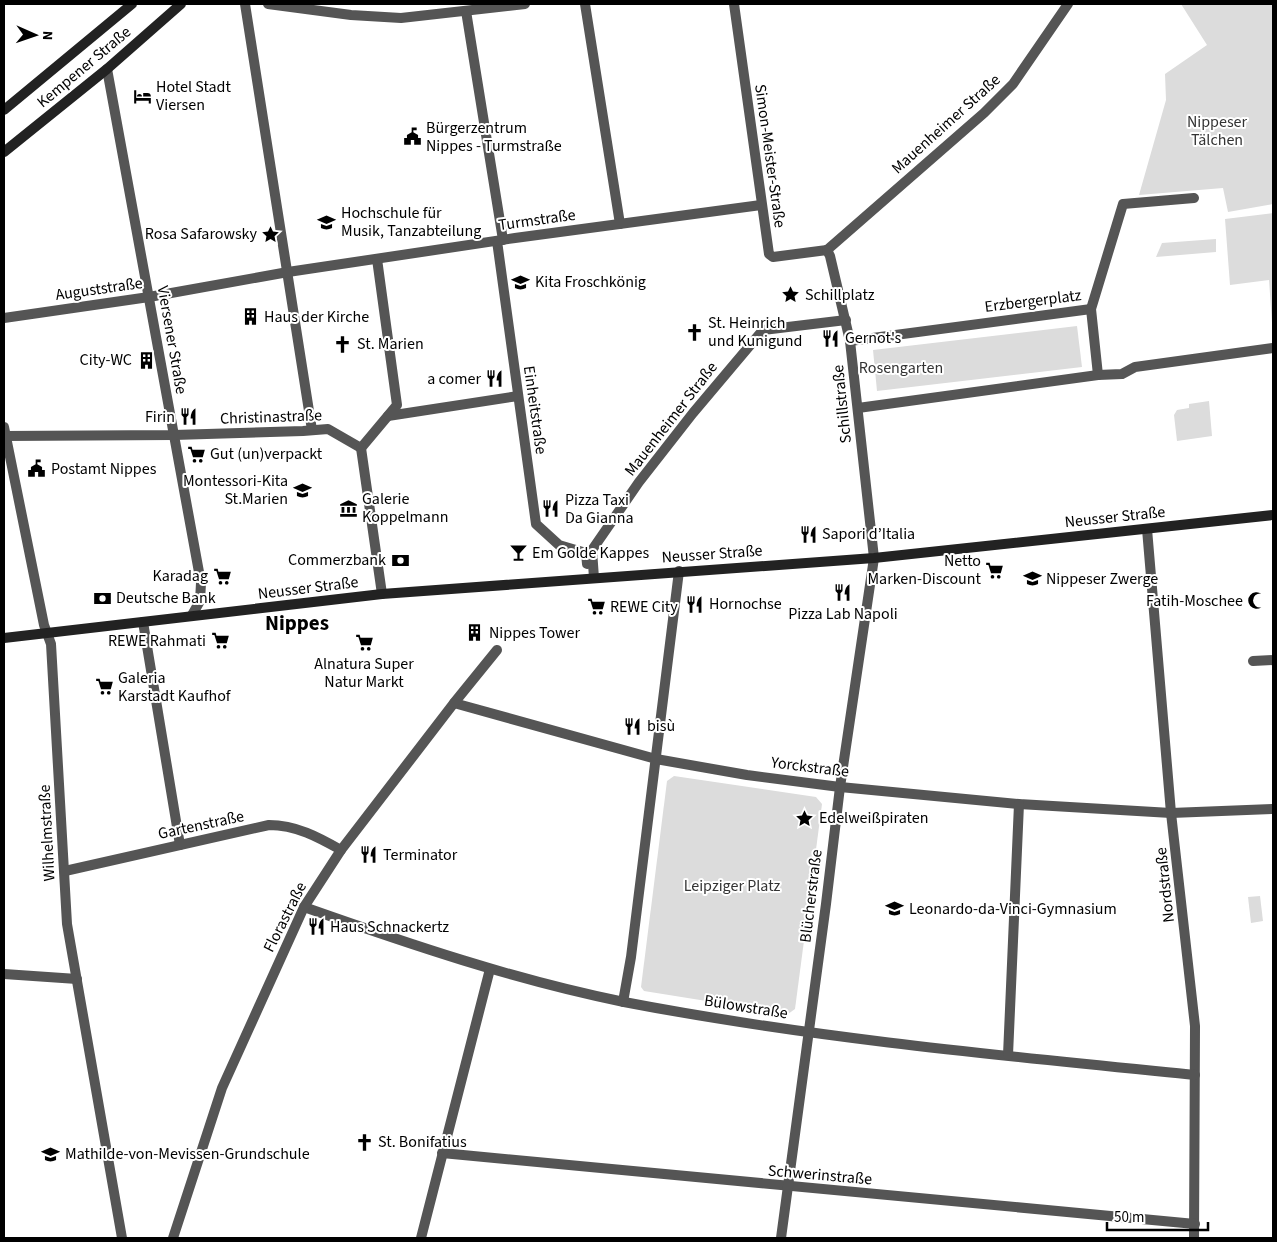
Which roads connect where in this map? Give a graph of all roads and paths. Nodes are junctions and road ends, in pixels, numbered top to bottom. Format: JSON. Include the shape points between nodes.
{"nodes":[{"id":1,"x":132,"y":4,"type":"edge"},
{"id":2,"x":182,"y":4,"type":"edge"},
{"id":3,"x":245,"y":4,"type":"edge"},
{"id":4,"x":268,"y":4,"type":"edge"},
{"id":5,"x":525,"y":4,"type":"edge"},
{"id":6,"x":585,"y":4,"type":"edge"},
{"id":7,"x":734,"y":4,"type":"edge"},
{"id":8,"x":1068,"y":4,"type":"edge"},
{"id":9,"x":466,"y":11,"type":"junction"},
{"id":10,"x":107,"y":69,"type":"junction"},
{"id":11,"x":4,"y":110,"type":"edge"},
{"id":12,"x":4,"y":152,"type":"edge"},
{"id":13,"x":1194,"y":198,"type":"dead end"},
{"id":14,"x":762,"y":204,"type":"junction"},
{"id":15,"x":620,"y":224,"type":"junction"},
{"id":16,"x":500,"y":241,"type":"junction"},
{"id":17,"x":826,"y":250,"type":"junction"},
{"id":18,"x":377,"y":259,"type":"junction"},
{"id":19,"x":288,"y":272,"type":"junction"},
{"id":20,"x":149,"y":297,"type":"junction"},
{"id":21,"x":1091,"y":309,"type":"junction"},
{"id":22,"x":4,"y":318,"type":"edge"},
{"id":23,"x":846,"y":320,"type":"junction"},
{"id":24,"x":850,"y":341,"type":"junction"},
{"id":25,"x":1273,"y":348,"type":"edge"},
{"id":26,"x":1098,"y":375,"type":"junction"},
{"id":27,"x":518,"y":396,"type":"junction"},
{"id":28,"x":858,"y":408,"type":"junction"},
{"id":29,"x":388,"y":416,"type":"junction"},
{"id":30,"x":312,"y":430,"type":"junction"},
{"id":31,"x":4,"y":433,"type":"edge"},
{"id":32,"x":174,"y":436,"type":"junction"},
{"id":33,"x":361,"y":448,"type":"junction"},
{"id":34,"x":1273,"y":515,"type":"edge"},
{"id":35,"x":1147,"y":529,"type":"junction"},
{"id":36,"x":589,"y":551,"type":"junction"},
{"id":37,"x":874,"y":558,"type":"junction"},
{"id":38,"x":679,"y":572,"type":"junction"},
{"id":39,"x":591,"y":578,"type":"junction"},
{"id":40,"x":382,"y":594,"type":"junction"},
{"id":41,"x":192,"y":615,"type":"junction"},
{"id":42,"x":143,"y":622,"type":"junction"},
{"id":43,"x":47,"y":633,"type":"junction"},
{"id":44,"x":4,"y":638,"type":"edge"},
{"id":45,"x":497,"y":650,"type":"dead end"},
{"id":46,"x":1273,"y":660,"type":"edge"},
{"id":47,"x":1253,"y":661,"type":"dead end"},
{"id":48,"x":454,"y":703,"type":"junction"},
{"id":49,"x":656,"y":759,"type":"junction"},
{"id":50,"x":840,"y":787,"type":"junction"},
{"id":51,"x":1019,"y":804,"type":"junction"},
{"id":52,"x":1273,"y":809,"type":"edge"},
{"id":53,"x":1171,"y":813,"type":"junction"},
{"id":54,"x":180,"y":845,"type":"junction"},
{"id":55,"x":341,"y":850,"type":"junction"},
{"id":56,"x":64,"y":871,"type":"junction"},
{"id":57,"x":304,"y":907,"type":"junction"},
{"id":58,"x":490,"y":969,"type":"junction"},
{"id":59,"x":4,"y":974,"type":"edge"},
{"id":60,"x":77,"y":979,"type":"junction"},
{"id":61,"x":623,"y":1002,"type":"junction"},
{"id":62,"x":808,"y":1032,"type":"junction"},
{"id":63,"x":1008,"y":1056,"type":"junction"},
{"id":64,"x":1195,"y":1075,"type":"junction"},
{"id":65,"x":442,"y":1153,"type":"junction"},
{"id":66,"x":787,"y":1187,"type":"junction"},
{"id":67,"x":1194,"y":1224,"type":"junction"},
{"id":68,"x":122,"y":1238,"type":"edge"},
{"id":69,"x":173,"y":1238,"type":"edge"},
{"id":70,"x":421,"y":1238,"type":"edge"},
{"id":71,"x":780,"y":1238,"type":"edge"},
{"id":72,"x":1194,"y":1238,"type":"edge"}],
"edges":[{"from":1,"to":11,"type":"main road","name":"Kempener Straße"},
{"from":2,"to":10,"type":"main road","name":"Kempener Straße"},
{"from":3,"to":19,"type":"street"},
{"from":4,"to":9,"type":"street","via":[[401,18]]},
{"from":5,"to":9,"type":"street"},
{"from":6,"to":15,"type":"street"},
{"from":7,"to":14,"type":"street","name":"Simon-Meister-Straße"},
{"from":8,"to":17,"type":"street","name":"Mauenheimer Straße","via":[[1014,84]]},
{"from":9,"to":16,"type":"street","name":"Einheitstraße"},
{"from":10,"to":12,"type":"main road","name":"Kempener Straße"},
{"from":10,"to":20,"type":"street","name":"Viersener Straße"},
{"from":13,"to":21,"type":"street","via":[[1123,204]]},
{"from":14,"to":15,"type":"street","name":"Turmstraße"},
{"from":14,"to":17,"type":"street","name":"Simon-Meister-Straße","via":[[769,254],[773,257]]},
{"from":15,"to":16,"type":"street","name":"Turmstraße"},
{"from":16,"to":18,"type":"street","name":"Turmstraße"},
{"from":16,"to":27,"type":"street","name":"Einheitstraße"},
{"from":17,"to":23,"type":"street","name":"Schillstraße"},
{"from":18,"to":19,"type":"street","name":"Turmstraße"},
{"from":18,"to":29,"type":"street","via":[[396,405]]},
{"from":19,"to":20,"type":"street","name":"Auguststraße"},
{"from":19,"to":30,"type":"street"},
{"from":20,"to":22,"type":"street","name":"Auguststraße"},
{"from":20,"to":32,"type":"street","name":"Viersener Straße"},
{"from":21,"to":24,"type":"street","name":"Erzbergerplatz"},
{"from":21,"to":26,"type":"street","name":"Erzbergerplatz"},
{"from":23,"to":24,"type":"street","name":"Schillstraße"},
{"from":23,"to":36,"type":"street","name":"Mauenheimer Straße","via":[[764,330],[693,413]]},
{"from":24,"to":28,"type":"street","name":"Schillstraße"},
{"from":25,"to":26,"type":"street","via":[[1135,367],[1122,374]]},
{"from":26,"to":28,"type":"street"},
{"from":27,"to":29,"type":"street"},
{"from":27,"to":36,"type":"street","name":"Einheitstraße","via":[[536,524],[559,545]]},
{"from":28,"to":37,"type":"street","name":"Schillstraße"},
{"from":29,"to":33,"type":"street"},
{"from":30,"to":32,"type":"street","name":"Christinastraße"},
{"from":30,"to":33,"type":"street","name":"Christinastraße","via":[[328,429]]},
{"from":31,"to":32,"type":"street","name":"Christinastraße"},
{"from":31,"to":43,"type":"street","name":"Wilhelmstraße"},
{"from":32,"to":41,"type":"street","name":"Viersener Straße","via":[[202,583],[200,601]]},
{"from":33,"to":40,"type":"street"},
{"from":34,"to":35,"type":"main road","name":"Neusser Straße"},
{"from":35,"to":37,"type":"main road","name":"Neusser Straße"},
{"from":35,"to":53,"type":"street","name":"Nordstraße"},
{"from":36,"to":39,"type":"street"},
{"from":37,"to":38,"type":"main road","name":"Neusser Straße"},
{"from":37,"to":50,"type":"street","name":"Blücherstraße"},
{"from":38,"to":39,"type":"main road","name":"Neusser Straße"},
{"from":38,"to":49,"type":"street"},
{"from":39,"to":40,"type":"main road","name":"Neusser Straße"},
{"from":40,"to":41,"type":"main road","name":"Neusser Straße"},
{"from":41,"to":42,"type":"main road","name":"Neusser Straße"},
{"from":42,"to":43,"type":"main road","name":"Neusser Straße"},
{"from":42,"to":54,"type":"street"},
{"from":43,"to":44,"type":"main road","name":"Neusser Straße"},
{"from":43,"to":56,"type":"street","name":"Wilhelmstraße","via":[[51,644]]},
{"from":45,"to":48,"type":"street","name":"Florastraße"},
{"from":46,"to":47,"type":"street"},
{"from":48,"to":49,"type":"street","name":"Yorckstraße"},
{"from":48,"to":55,"type":"street","name":"Florastraße"},
{"from":49,"to":50,"type":"street","name":"Yorckstraße"},
{"from":49,"to":61,"type":"street"},
{"from":50,"to":51,"type":"street","name":"Yorckstraße"},
{"from":50,"to":62,"type":"street","name":"Blücherstraße"},
{"from":51,"to":53,"type":"street","name":"Yorckstraße"},
{"from":51,"to":63,"type":"street"},
{"from":52,"to":53,"type":"street","name":"Yorckstraße"},
{"from":53,"to":64,"type":"street","name":"Nordstraße","via":[[1195,1026]]},
{"from":54,"to":55,"type":"street","name":"Gartenstraße","via":[[269,825],[283,825],[320,838]]},
{"from":54,"to":56,"type":"street","name":"Gartenstraße"},
{"from":55,"to":57,"type":"street","name":"Florastraße"},
{"from":56,"to":60,"type":"street","name":"Wilhelmstraße","via":[[67,924]]},
{"from":57,"to":58,"type":"street","name":"Bülowstraße"},
{"from":57,"to":69,"type":"street","name":"Florastraße","via":[[222,1088]]},
{"from":58,"to":61,"type":"street","name":"Bülowstraße"},
{"from":58,"to":65,"type":"street"},
{"from":59,"to":60,"type":"street"},
{"from":60,"to":68,"type":"street","name":"Wilhelmstraße"},
{"from":61,"to":62,"type":"street","name":"Bülowstraße"},
{"from":62,"to":63,"type":"street","name":"Bülowstraße"},
{"from":62,"to":66,"type":"street","name":"Blücherstraße"},
{"from":63,"to":64,"type":"street","name":"Bülowstraße"},
{"from":64,"to":67,"type":"street","name":"Nordstraße"},
{"from":65,"to":66,"type":"street","name":"Schwerinstraße"},
{"from":65,"to":70,"type":"street"},
{"from":66,"to":67,"type":"street","name":"Schwerinstraße"},
{"from":66,"to":71,"type":"street","name":"Blücherstraße"},
{"from":67,"to":72,"type":"street","name":"Nordstraße"}]}
